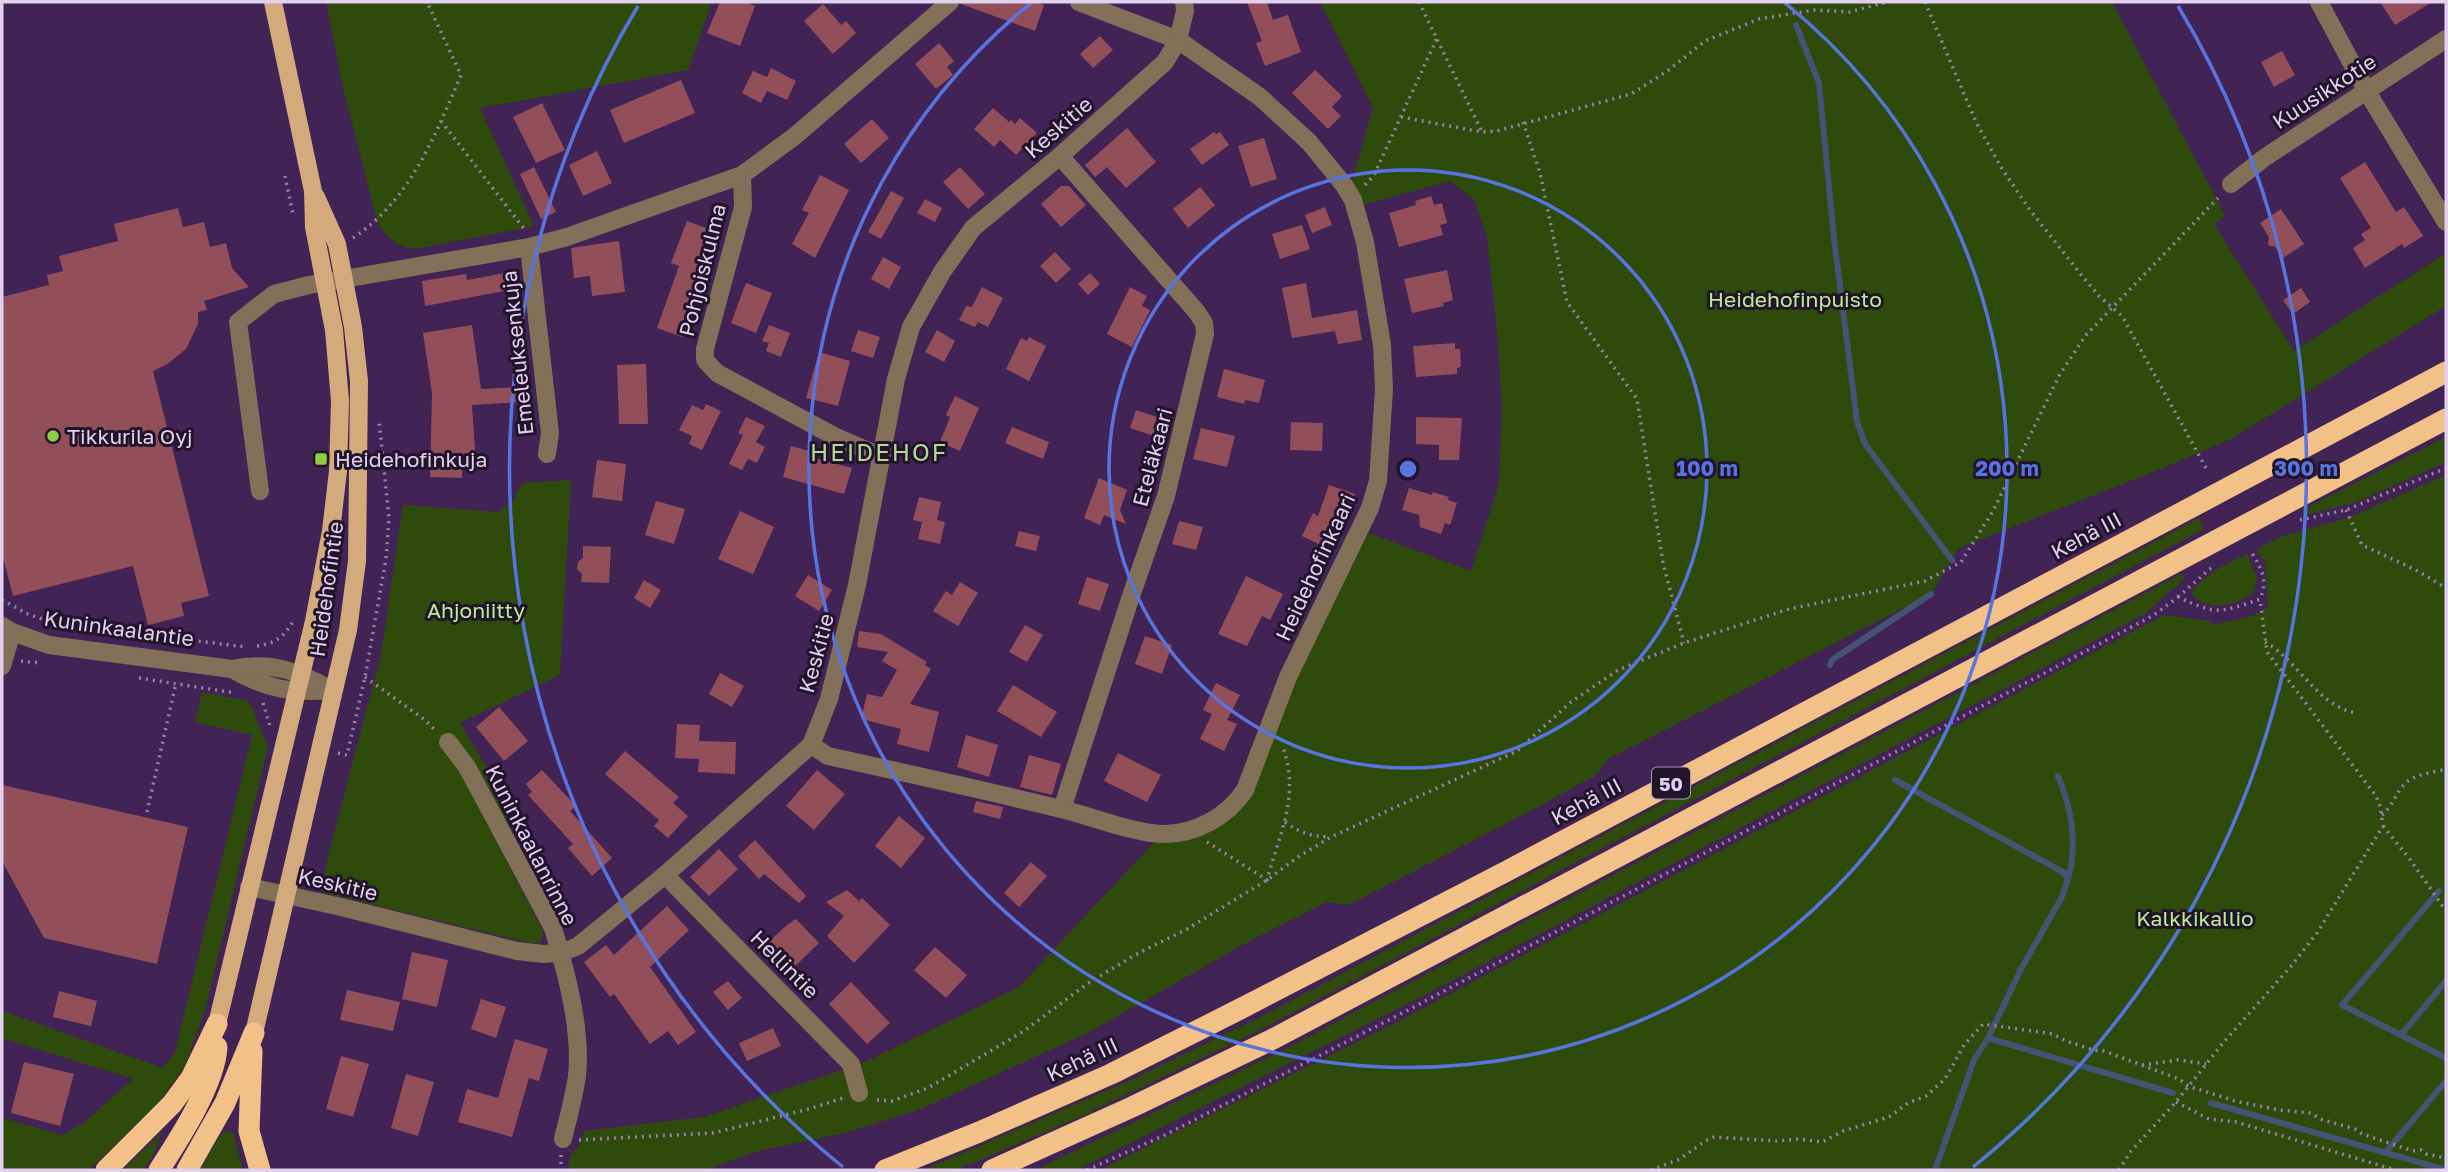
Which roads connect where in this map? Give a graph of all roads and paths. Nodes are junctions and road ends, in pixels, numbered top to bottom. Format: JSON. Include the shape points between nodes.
{"nodes":[{"id":1,"x":273,"y":2,"type":"edge"},
{"id":2,"x":426,"y":2,"type":"edge"},
{"id":3,"x":950,"y":2,"type":"edge"},
{"id":4,"x":1079,"y":2,"type":"edge"},
{"id":5,"x":1184,"y":2,"type":"edge"},
{"id":6,"x":1419,"y":2,"type":"edge"},
{"id":7,"x":1887,"y":2,"type":"edge"},
{"id":8,"x":1925,"y":2,"type":"edge"},
{"id":9,"x":2319,"y":2,"type":"edge"},
{"id":10,"x":1437,"y":38,"type":"junction"},
{"id":11,"x":2446,"y":39,"type":"edge"},
{"id":12,"x":1178,"y":40,"type":"junction"},
{"id":13,"x":2366,"y":90,"type":"junction"},
{"id":14,"x":1401,"y":117,"type":"junction"},
{"id":15,"x":441,"y":121,"type":"junction"},
{"id":16,"x":1523,"y":122,"type":"junction"},
{"id":17,"x":1482,"y":132,"type":"junction"},
{"id":18,"x":1060,"y":156,"type":"junction"},
{"id":19,"x":742,"y":176,"type":"junction"},
{"id":20,"x":2231,"y":184,"type":"joint"},
{"id":21,"x":313,"y":191,"type":"junction"},
{"id":22,"x":1353,"y":200,"type":"junction"},
{"id":23,"x":2446,"y":222,"type":"edge"},
{"id":24,"x":515,"y":235,"type":"dead end"},
{"id":25,"x":349,"y":242,"type":"dead end"},
{"id":26,"x":529,"y":247,"type":"junction"},
{"id":27,"x":344,"y":279,"type":"junction"},
{"id":28,"x":326,"y":283,"type":"junction"},
{"id":29,"x":2113,"y":306,"type":"junction"},
{"id":30,"x":2446,"y":372,"type":"edge"},
{"id":31,"x":379,"y":414,"type":"dead end"},
{"id":32,"x":2446,"y":419,"type":"edge"},
{"id":33,"x":547,"y":454,"type":"dead end"},
{"id":34,"x":882,"y":457,"type":"junction"},
{"id":35,"x":2206,"y":468,"type":"dead end"},
{"id":36,"x":2446,"y":468,"type":"edge"},
{"id":37,"x":260,"y":491,"type":"dead end"},
{"id":38,"x":2346,"y":509,"type":"junction"},
{"id":39,"x":2297,"y":521,"type":"dead end"},
{"id":40,"x":2252,"y":553,"type":"dead end"},
{"id":41,"x":2213,"y":566,"type":"dead end"},
{"id":42,"x":2446,"y":588,"type":"edge"},
{"id":43,"x":2178,"y":597,"type":"junction"},
{"id":44,"x":2260,"y":599,"type":"junction"},
{"id":45,"x":2,"y":600,"type":"edge"},
{"id":46,"x":295,"y":617,"type":"dead end"},
{"id":47,"x":7,"y":629,"type":"edge"},
{"id":48,"x":2265,"y":642,"type":"junction"},
{"id":49,"x":1684,"y":643,"type":"junction"},
{"id":50,"x":3,"y":662,"type":"edge"},
{"id":51,"x":47,"y":664,"type":"dead end"},
{"id":52,"x":232,"y":669,"type":"junction"},
{"id":53,"x":301,"y":673,"type":"junction"},
{"id":54,"x":138,"y":677,"type":"dead end"},
{"id":55,"x":365,"y":677,"type":"junction"},
{"id":56,"x":176,"y":683,"type":"junction"},
{"id":57,"x":332,"y":691,"type":"junction"},
{"id":58,"x":296,"y":693,"type":"junction"},
{"id":59,"x":237,"y":694,"type":"dead end"},
{"id":60,"x":261,"y":699,"type":"dead end"},
{"id":61,"x":2356,"y":713,"type":"dead end"},
{"id":62,"x":1270,"y":723,"type":"junction"},
{"id":63,"x":273,"y":736,"type":"dead end"},
{"id":64,"x":448,"y":742,"type":"joint"},
{"id":65,"x":811,"y":745,"type":"junction"},
{"id":66,"x":347,"y":755,"type":"dead end"},
{"id":67,"x":2446,"y":769,"type":"edge"},
{"id":68,"x":1062,"y":809,"type":"junction"},
{"id":69,"x":147,"y":812,"type":"dead end"},
{"id":70,"x":2382,"y":815,"type":"junction"},
{"id":71,"x":1285,"y":822,"type":"junction"},
{"id":72,"x":2384,"y":826,"type":"junction"},
{"id":73,"x":1191,"y":831,"type":"junction"},
{"id":74,"x":1331,"y":837,"type":"junction"},
{"id":75,"x":665,"y":875,"type":"junction"},
{"id":76,"x":1267,"y":880,"type":"junction"},
{"id":77,"x":249,"y":887,"type":"junction"},
{"id":78,"x":285,"y":894,"type":"junction"},
{"id":79,"x":2446,"y":911,"type":"edge"},
{"id":80,"x":561,"y":953,"type":"junction"},
{"id":81,"x":217,"y":1024,"type":"junction"},
{"id":82,"x":254,"y":1033,"type":"junction"},
{"id":83,"x":2206,"y":1064,"type":"junction"},
{"id":84,"x":2141,"y":1065,"type":"junction"},
{"id":85,"x":2188,"y":1086,"type":"junction"},
{"id":86,"x":859,"y":1093,"type":"junction"},
{"id":87,"x":2176,"y":1102,"type":"junction"},
{"id":88,"x":563,"y":1139,"type":"joint"},
{"id":89,"x":2446,"y":1158,"type":"edge"},
{"id":90,"x":106,"y":1170,"type":"edge"},
{"id":91,"x":159,"y":1170,"type":"edge"},
{"id":92,"x":187,"y":1170,"type":"edge"},
{"id":93,"x":260,"y":1170,"type":"edge"},
{"id":94,"x":884,"y":1170,"type":"edge"},
{"id":95,"x":992,"y":1170,"type":"edge"},
{"id":96,"x":1087,"y":1170,"type":"edge"},
{"id":97,"x":1651,"y":1170,"type":"edge"},
{"id":98,"x":2119,"y":1170,"type":"edge"},
{"id":99,"x":2395,"y":1170,"type":"edge"}],
"edges":[{"from":1,"to":21,"type":"main road","name":"Heidehofintie"},
{"from":2,"to":15,"type":"path","via":[[461,75]]},
{"from":3,"to":19,"type":"street"},
{"from":4,"to":12,"type":"street","name":"Heidehofinkaari"},
{"from":5,"to":12,"type":"street"},
{"from":6,"to":10,"type":"path"},
{"from":7,"to":16,"type":"path","via":[[1849,12],[1815,10],[1759,19],[1705,41],[1632,94]]},
{"from":8,"to":29,"type":"path","via":[[1976,121],[2002,169],[2083,278]]},
{"from":9,"to":13,"type":"street"},
{"from":10,"to":14,"type":"path"},
{"from":10,"to":17,"type":"path"},
{"from":11,"to":13,"type":"street","name":"Kuusikkotie"},
{"from":12,"to":18,"type":"street","name":"Keskitie","via":[[1165,62]]},
{"from":12,"to":22,"type":"street","name":"Heidehofinkaari","via":[[1289,121]]},
{"from":13,"to":20,"type":"street","name":"Kuusikkotie"},
{"from":13,"to":23,"type":"street"},
{"from":14,"to":17,"type":"path"},
{"from":14,"to":22,"type":"path","via":[[1374,175]]},
{"from":15,"to":24,"type":"path","via":[[527,233]]},
{"from":15,"to":25,"type":"path","via":[[423,159],[391,207]]},
{"from":16,"to":17,"type":"path"},
{"from":16,"to":49,"type":"path","via":[[1540,173],[1567,302],[1637,399],[1663,563]]},
{"from":18,"to":34,"type":"street","name":"Keskitie","via":[[973,228],[942,272],[911,327],[900,359]]},
{"from":18,"to":68,"type":"street","name":"Eteläkaari","via":[[1196,312],[1205,334],[1167,496]]},
{"from":19,"to":26,"type":"street"},
{"from":19,"to":34,"type":"street","name":"Pohjoiskulma","via":[[743,207],[705,360],[717,373]]},
{"from":20,"to":29,"type":"path"},
{"from":21,"to":27,"type":"main road","name":"Heidehofintie","via":[[329,223]]},
{"from":21,"to":28,"type":"main road","name":"Heidehofintie","via":[[314,227]]},
{"from":22,"to":62,"type":"street","name":"Heidehofinkaari","via":[[1365,242],[1382,345],[1378,481],[1370,508]]},
{"from":26,"to":27,"type":"street"},
{"from":26,"to":33,"type":"street","name":"Emeleuksenkuja","via":[[550,433]]},
{"from":27,"to":28,"type":"street"},
{"from":27,"to":57,"type":"main road","name":"Heidehofintie","via":[[359,382],[359,514],[348,630]]},
{"from":28,"to":37,"type":"street","via":[[274,294],[238,322]]},
{"from":28,"to":53,"type":"main road","name":"Heidehofintie","via":[[340,401],[338,471],[331,531]]},
{"from":29,"to":35,"type":"path"},
{"from":29,"to":49,"type":"path","via":[[2085,335],[2060,374],[1993,511],[1961,562],[1926,581],[1789,609]]},
{"from":30,"to":94,"type":"highway","name":"Kehä III","number":"50","via":[[1242,1008],[1111,1074]]},
{"from":31,"to":55,"type":"path","via":[[389,517]]},
{"from":32,"to":95,"type":"highway","number":"50","via":[[1271,1040]]},
{"from":34,"to":65,"type":"street","name":"Keskitie","via":[[857,585],[828,699]]},
{"from":36,"to":38,"type":"path"},
{"from":38,"to":39,"type":"path"},
{"from":38,"to":42,"type":"path","via":[[2362,545]]},
{"from":40,"to":44,"type":"path","via":[[2262,569],[2265,587]]},
{"from":41,"to":43,"type":"path"},
{"from":43,"to":44,"type":"path","via":[[2207,611]]},
{"from":43,"to":96,"type":"path","via":[[2154,615],[1412,1009]]},
{"from":44,"to":48,"type":"path"},
{"from":45,"to":46,"type":"path","via":[[53,623],[230,646],[273,643]]},
{"from":47,"to":50,"type":"street"},
{"from":47,"to":52,"type":"street","name":"Kuninkaalantie","via":[[49,645]]},
{"from":48,"to":61,"type":"path","via":[[2320,693]]},
{"from":48,"to":70,"type":"path","via":[[2283,676],[2375,796]]},
{"from":49,"to":74,"type":"path","via":[[1596,683],[1517,751]]},
{"from":50,"to":51,"type":"path"},
{"from":52,"to":53,"type":"street","name":"Kuninkaalantie","via":[[254,664]]},
{"from":52,"to":58,"type":"street","name":"Kuninkaalantie","via":[[253,681]]},
{"from":53,"to":57,"type":"street","name":"Kuninkaalantie"},
{"from":53,"to":58,"type":"main road","name":"Heidehofintie"},
{"from":54,"to":56,"type":"path"},
{"from":55,"to":64,"type":"path"},
{"from":55,"to":66,"type":"path"},
{"from":56,"to":59,"type":"path"},
{"from":56,"to":69,"type":"path"},
{"from":57,"to":58,"type":"street","name":"Kuninkaalantie"},
{"from":57,"to":78,"type":"main road","name":"Heidehofintie"},
{"from":58,"to":77,"type":"main road","name":"Heidehofintie"},
{"from":60,"to":63,"type":"path"},
{"from":62,"to":71,"type":"path","via":[[1279,737],[1292,786]]},
{"from":62,"to":73,"type":"street","name":"Heidehofinkaari","via":[[1236,803]]},
{"from":64,"to":80,"type":"street","name":"Kuninkaalanrinne","via":[[467,767],[553,928]]},
{"from":65,"to":68,"type":"street","name":"Heidehofinkaari","via":[[828,755]]},
{"from":65,"to":75,"type":"street","name":"Keskitie"},
{"from":67,"to":70,"type":"path","via":[[2404,784]]},
{"from":68,"to":73,"type":"street","name":"Heidehofinkaari","via":[[1163,834]]},
{"from":70,"to":72,"type":"path"},
{"from":71,"to":74,"type":"path","via":[[1298,832]]},
{"from":71,"to":76,"type":"path"},
{"from":72,"to":79,"type":"path"},
{"from":72,"to":83,"type":"path","via":[[2316,933]]},
{"from":73,"to":76,"type":"path"},
{"from":74,"to":76,"type":"path"},
{"from":75,"to":80,"type":"street","name":"Keskitie","via":[[578,946]]},
{"from":75,"to":86,"type":"street","name":"Hellintie","via":[[851,1064]]},
{"from":76,"to":86,"type":"path","via":[[1087,984],[1024,1031],[928,1088],[892,1101]]},
{"from":77,"to":78,"type":"street","name":"Keskitie"},
{"from":77,"to":81,"type":"main road","name":"Heidehofintie"},
{"from":78,"to":80,"type":"street","name":"Keskitie","via":[[517,951]]},
{"from":78,"to":82,"type":"main road","name":"Heidehofintie"},
{"from":80,"to":88,"type":"street","name":"Kuninkaalanrinne","via":[[572,1005],[577,1075]]},
{"from":81,"to":90,"type":"highway","via":[[172,1104]]},
{"from":81,"to":91,"type":"highway","via":[[217,1051],[205,1088]]},
{"from":82,"to":92,"type":"highway","via":[[225,1103]]},
{"from":82,"to":93,"type":"highway","via":[[249,1131]]},
{"from":83,"to":84,"type":"path","via":[[2178,1060]]},
{"from":83,"to":85,"type":"path"},
{"from":84,"to":85,"type":"path"},
{"from":84,"to":97,"type":"path","via":[[2053,1034],[1983,1024],[1964,1045],[1945,1079],[1889,1118],[1822,1142],[1714,1138],[1681,1159]]},
{"from":85,"to":87,"type":"path"},
{"from":85,"to":89,"type":"path","via":[[2235,1101],[2311,1113],[2413,1151]]},
{"from":86,"to":88,"type":"path","via":[[713,1133]]},
{"from":87,"to":98,"type":"path"},
{"from":87,"to":99,"type":"path","via":[[2209,1119],[2236,1122]]}]}
